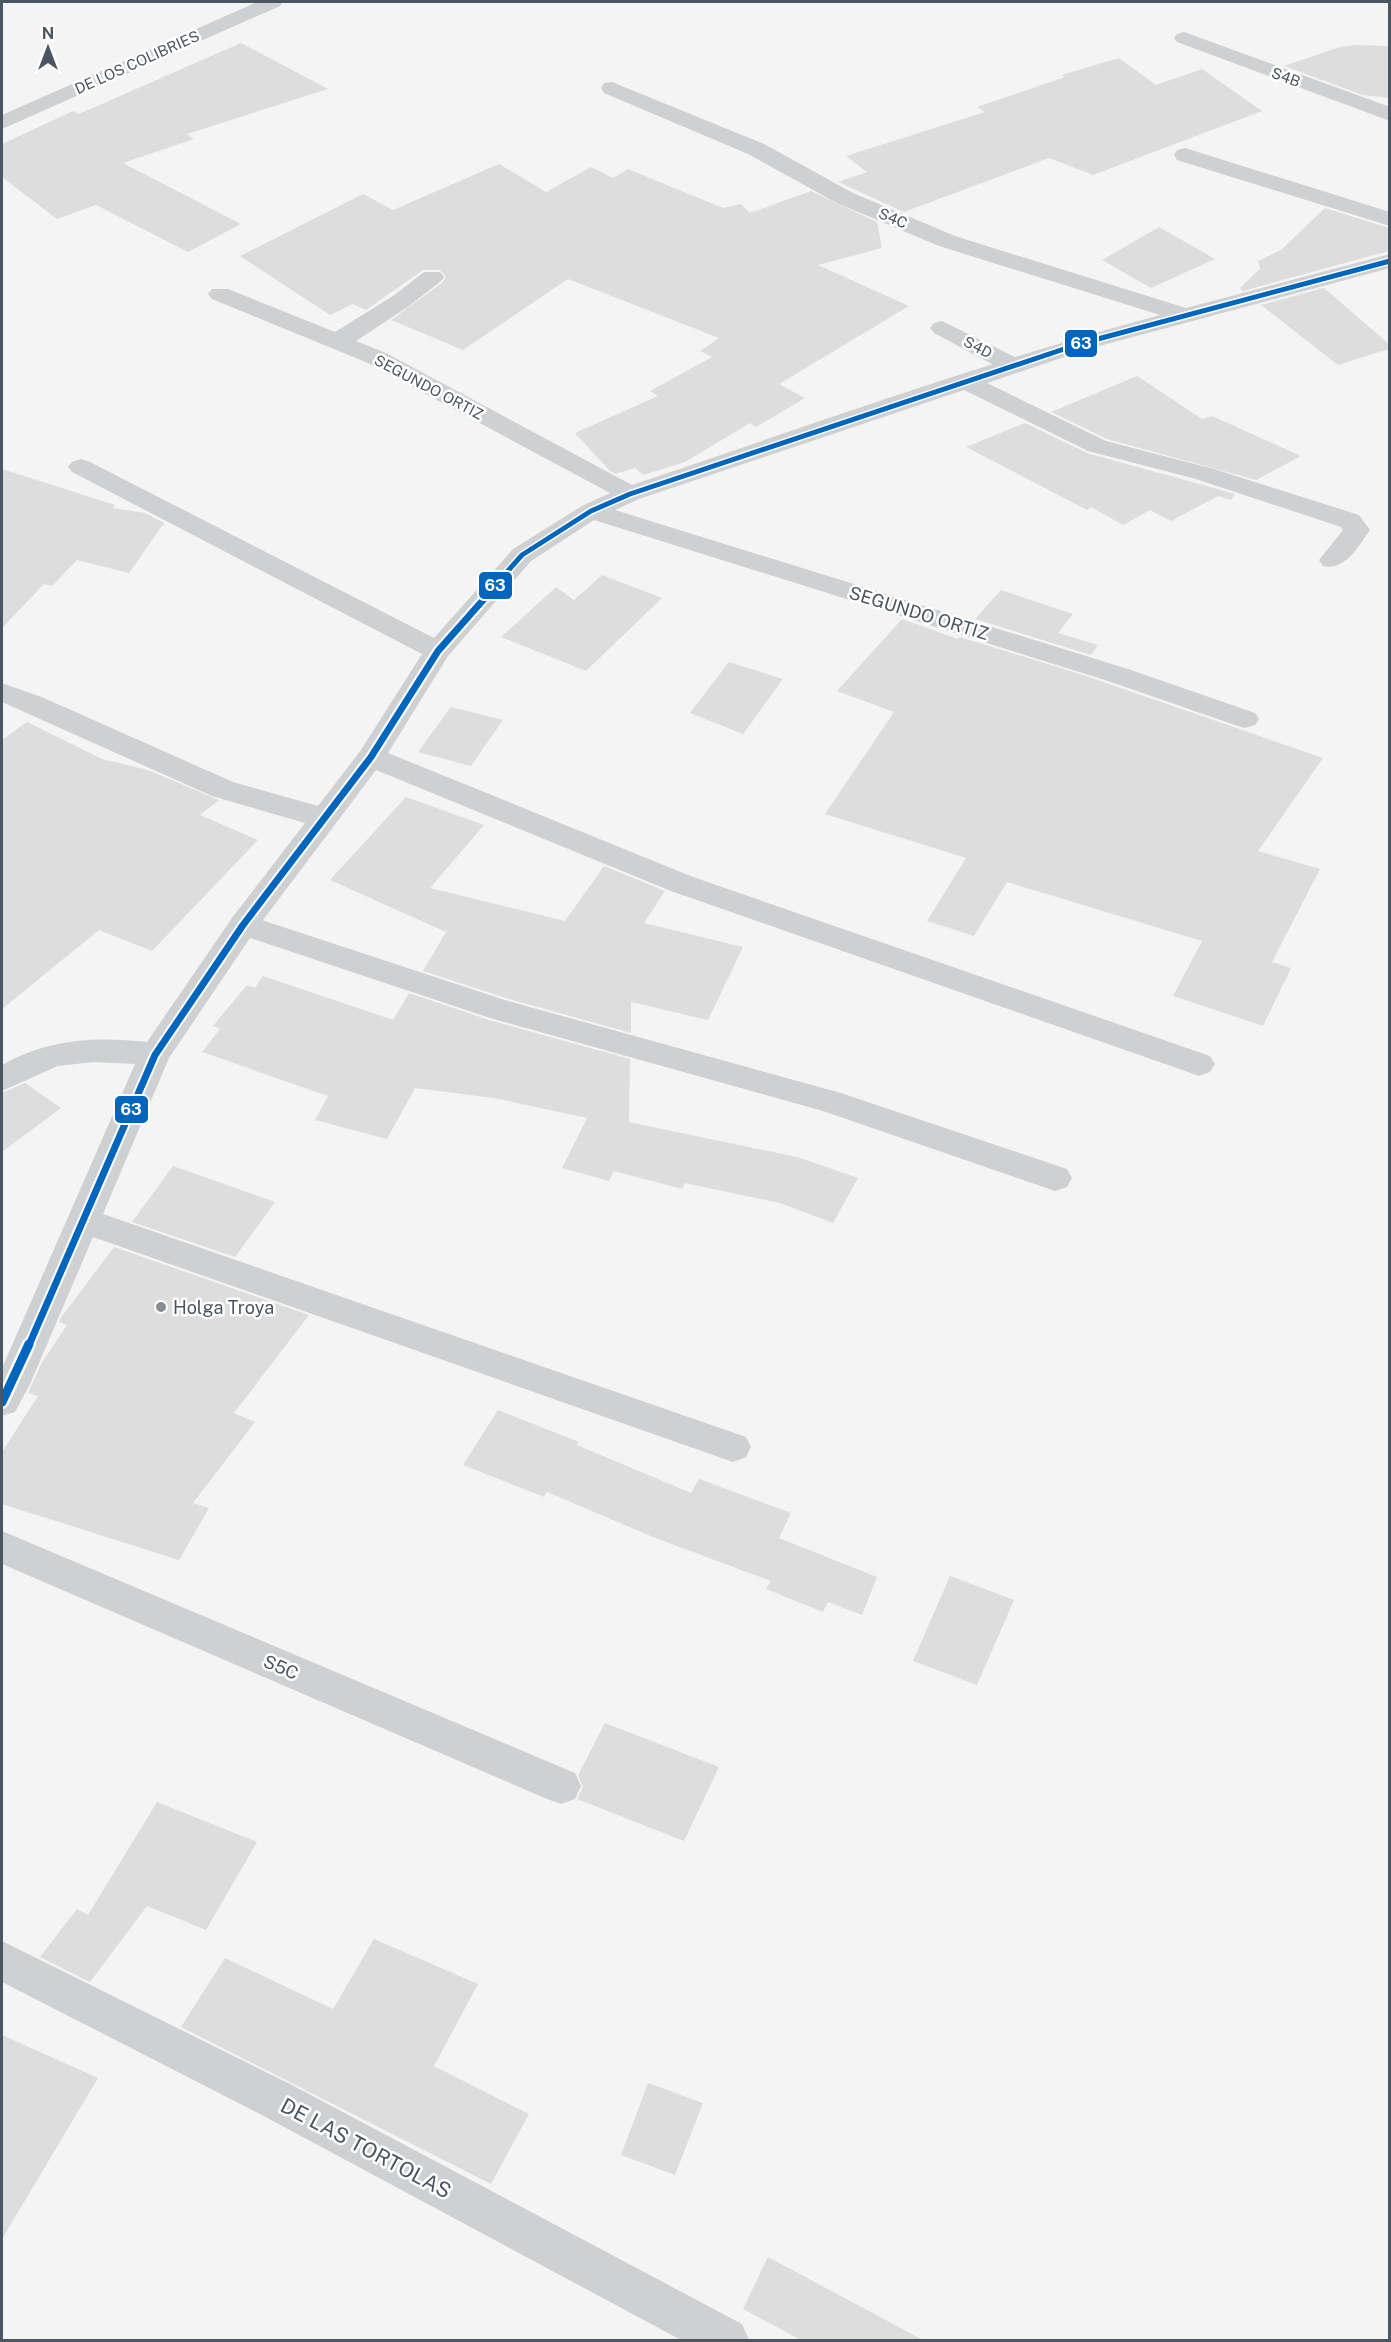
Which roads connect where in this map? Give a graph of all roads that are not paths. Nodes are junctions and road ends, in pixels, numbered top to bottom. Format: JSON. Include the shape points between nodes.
{"nodes":[{"id":1,"x":273,"y":2,"type":"edge"},
{"id":2,"x":1184,"y":38,"type":"dead end"},
{"id":3,"x":612,"y":88,"type":"dead end"},
{"id":4,"x":1389,"y":115,"type":"edge"},
{"id":5,"x":2,"y":123,"type":"edge"},
{"id":6,"x":1185,"y":155,"type":"dead end"},
{"id":7,"x":1389,"y":219,"type":"edge"},
{"id":8,"x":1389,"y":261,"type":"edge"},
{"id":9,"x":432,"y":277,"type":"dead end"},
{"id":10,"x":220,"y":294,"type":"dead end"},
{"id":11,"x":1187,"y":316,"type":"junction"},
{"id":12,"x":942,"y":328,"type":"dead end"},
{"id":13,"x":337,"y":342,"type":"junction"},
{"id":14,"x":1014,"y":366,"type":"junction"},
{"id":15,"x":964,"y":381,"type":"junction"},
{"id":16,"x":81,"y":467,"type":"dead end"},
{"id":17,"x":630,"y":494,"type":"junction"},
{"id":18,"x":591,"y":511,"type":"junction"},
{"id":19,"x":1332,"y":560,"type":"dead end"},
{"id":20,"x":438,"y":651,"type":"junction"},
{"id":21,"x":2,"y":692,"type":"edge"},
{"id":22,"x":1245,"y":719,"type":"dead end"},
{"id":23,"x":371,"y":757,"type":"junction"},
{"id":24,"x":327,"y":818,"type":"junction"},
{"id":25,"x":243,"y":925,"type":"junction"},
{"id":26,"x":155,"y":1055,"type":"junction"},
{"id":27,"x":1199,"y":1064,"type":"dead end"},
{"id":28,"x":2,"y":1079,"type":"edge"},
{"id":29,"x":1055,"y":1179,"type":"dead end"},
{"id":30,"x":82,"y":1220,"type":"junction"},
{"id":31,"x":2,"y":1402,"type":"edge"},
{"id":32,"x":733,"y":1447,"type":"dead end"},
{"id":33,"x":2,"y":1547,"type":"edge"},
{"id":34,"x":561,"y":1786,"type":"dead end"},
{"id":35,"x":2,"y":1961,"type":"edge"},
{"id":36,"x":726,"y":2340,"type":"edge"}],
"edges":[{"from":1,"to":5,"type":"street","name":"DE LOS COLIBRIES"},
{"from":2,"to":4,"type":"street","name":"S4B"},
{"from":3,"to":11,"type":"street","name":"S4C","via":[[756,149],[845,198],[947,241]]},
{"from":6,"to":7,"type":"street"},
{"from":8,"to":11,"type":"street"},
{"from":9,"to":13,"type":"street"},
{"from":10,"to":13,"type":"street","name":"SEGUNDO ORTIZ"},
{"from":11,"to":14,"type":"street","via":[[1079,344]]},
{"from":12,"to":14,"type":"street","name":"S4D"},
{"from":13,"to":17,"type":"street","name":"SEGUNDO ORTIZ","via":[[377,358]]},
{"from":14,"to":15,"type":"street"},
{"from":15,"to":17,"type":"street"},
{"from":15,"to":19,"type":"street","via":[[1097,446],[1205,474],[1350,521],[1357,530]]},
{"from":16,"to":20,"type":"street"},
{"from":17,"to":18,"type":"street"},
{"from":18,"to":20,"type":"street","via":[[522,555]]},
{"from":18,"to":22,"type":"street","name":"SEGUNDO ORTIZ","via":[[1118,675]]},
{"from":20,"to":23,"type":"street"},
{"from":21,"to":24,"type":"street","via":[[254,800]]},
{"from":23,"to":24,"type":"street"},
{"from":23,"to":27,"type":"street","via":[[682,884]]},
{"from":24,"to":25,"type":"street"},
{"from":25,"to":26,"type":"street"},
{"from":25,"to":29,"type":"street","via":[[501,1010],[830,1101]]},
{"from":26,"to":28,"type":"street","via":[[99,1048],[56,1054]]},
{"from":26,"to":30,"type":"street"},
{"from":30,"to":31,"type":"street"},
{"from":30,"to":32,"type":"street"},
{"from":33,"to":34,"type":"street","name":"S5C"},
{"from":35,"to":36,"type":"street","name":"DE LAS TORTOLAS","via":[[481,2208]]}]}
